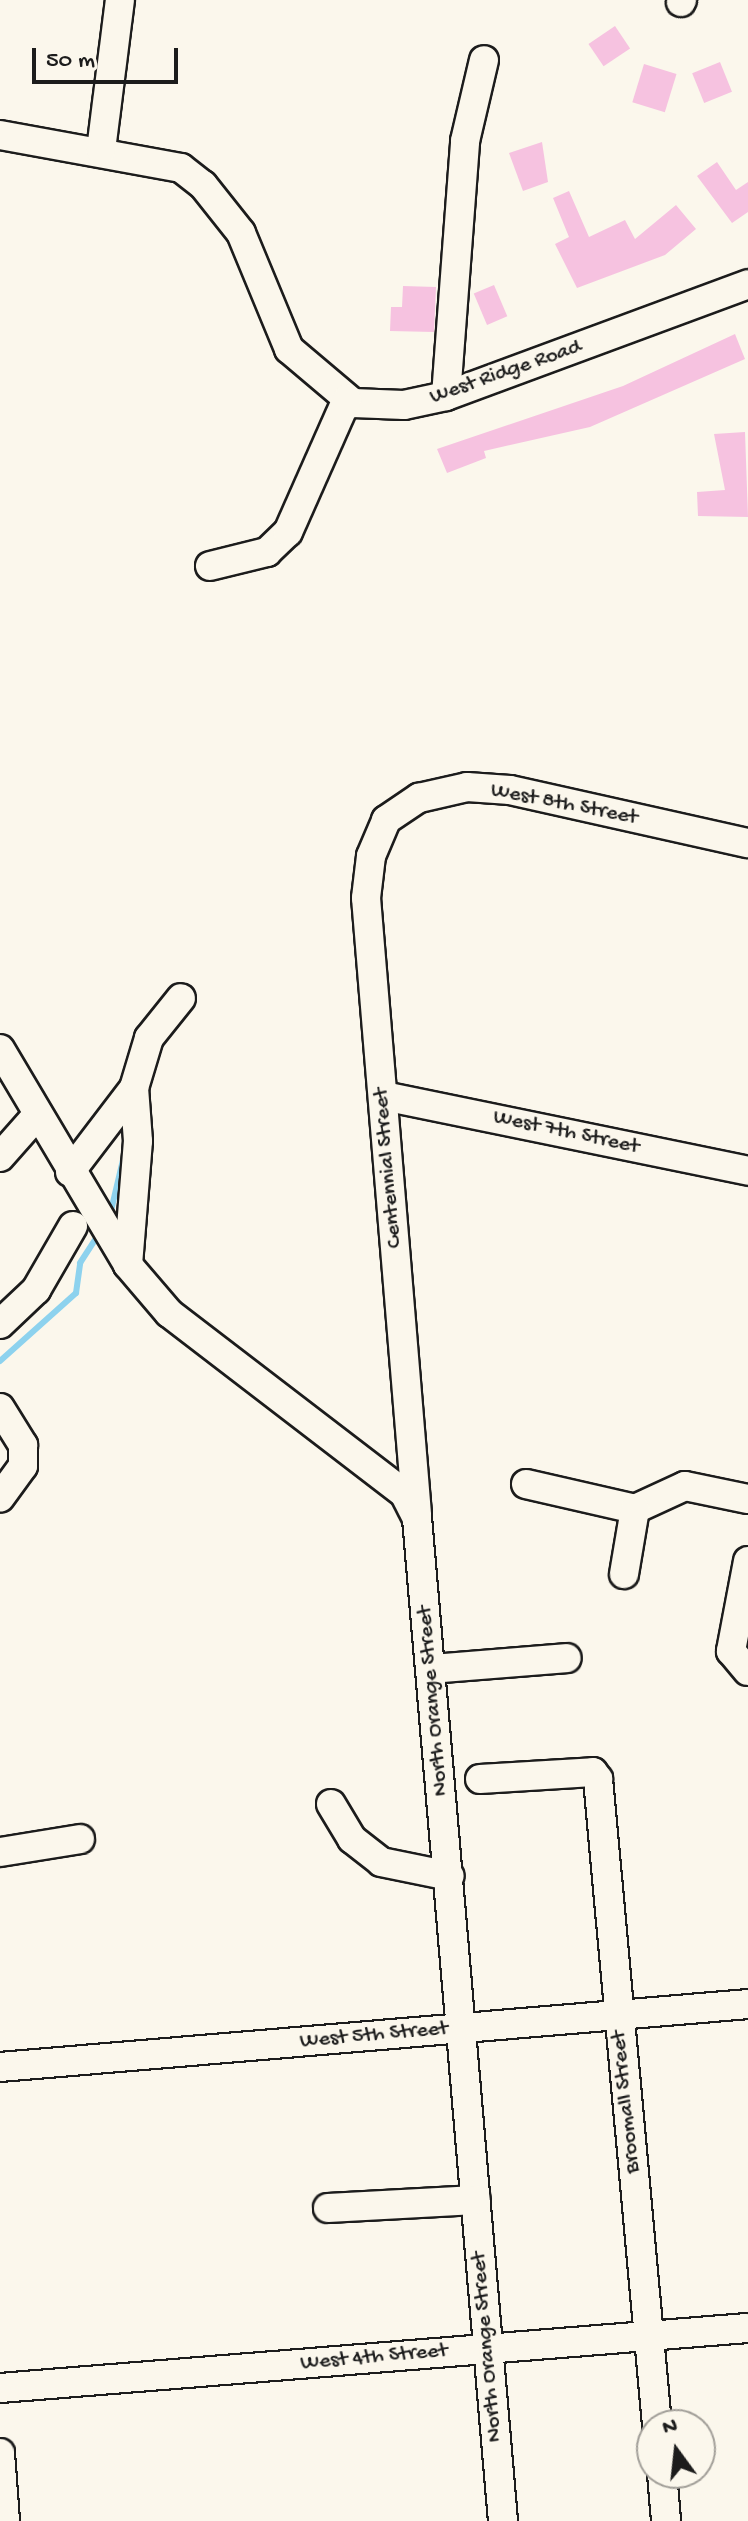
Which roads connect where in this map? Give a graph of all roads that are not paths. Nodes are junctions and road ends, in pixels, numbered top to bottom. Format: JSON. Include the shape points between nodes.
{"nodes":[{"id":1,"x":120,"y":0,"type":"edge"},
{"id":2,"x":484,"y":60,"type":"dead end"},
{"id":3,"x":0,"y":135,"type":"edge"},
{"id":4,"x":101,"y":150,"type":"junction"},
{"id":5,"x":748,"y":284,"type":"edge"},
{"id":6,"x":446,"y":396,"type":"junction"},
{"id":7,"x":347,"y":399,"type":"junction"},
{"id":8,"x":210,"y":566,"type":"dead end"},
{"id":9,"x":386,"y":820,"type":"joint"},
{"id":10,"x":748,"y":843,"type":"edge"},
{"id":11,"x":181,"y":998,"type":"dead end"},
{"id":12,"x":0,"y":1049,"type":"edge"},
{"id":13,"x":134,"y":1088,"type":"junction"},
{"id":14,"x":384,"y":1096,"type":"junction"},
{"id":15,"x":38,"y":1114,"type":"junction"},
{"id":16,"x":0,"y":1157,"type":"edge"},
{"id":17,"x":748,"y":1171,"type":"edge"},
{"id":18,"x":70,"y":1172,"type":"junction"},
{"id":19,"x":73,"y":1226,"type":"dead end"},
{"id":20,"x":128,"y":1265,"type":"junction"},
{"id":21,"x":0,"y":1324,"type":"edge"},
{"id":22,"x":0,"y":1408,"type":"edge"},
{"id":23,"x":526,"y":1484,"type":"dead end"},
{"id":24,"x":0,"y":1498,"type":"edge"},
{"id":25,"x":748,"y":1499,"type":"edge"},
{"id":26,"x":635,"y":1509,"type":"junction"},
{"id":27,"x":417,"y":1518,"type":"junction"},
{"id":28,"x":748,"y":1561,"type":"edge"},
{"id":29,"x":624,"y":1574,"type":"dead end"},
{"id":30,"x":567,"y":1658,"type":"dead end"},
{"id":31,"x":431,"y":1669,"type":"junction"},
{"id":32,"x":748,"y":1671,"type":"edge"},
{"id":33,"x":480,"y":1779,"type":"dead end"},
{"id":34,"x":331,"y":1804,"type":"dead end"},
{"id":35,"x":80,"y":1839,"type":"dead end"},
{"id":36,"x":0,"y":1852,"type":"edge"},
{"id":37,"x":450,"y":1876,"type":"junction"},
{"id":38,"x":748,"y":2004,"type":"edge"},
{"id":39,"x":618,"y":2015,"type":"junction"},
{"id":40,"x":464,"y":2028,"type":"junction"},
{"id":41,"x":0,"y":2067,"type":"edge"},
{"id":42,"x":476,"y":2200,"type":"junction"},
{"id":43,"x":328,"y":2208,"type":"dead end"},
{"id":44,"x":748,"y":2328,"type":"edge"},
{"id":45,"x":649,"y":2336,"type":"junction"},
{"id":46,"x":487,"y":2349,"type":"junction"},
{"id":47,"x":0,"y":2388,"type":"edge"},
{"id":48,"x":656,"y":2409,"type":"edge"},
{"id":49,"x":0,"y":2453,"type":"edge"},
{"id":50,"x":663,"y":2489,"type":"edge"},
{"id":51,"x":5,"y":2521,"type":"edge"},
{"id":52,"x":503,"y":2521,"type":"edge"},
{"id":53,"x":666,"y":2521,"type":"edge"}],
"edges":[{"from":1,"to":4,"type":"street"},
{"from":2,"to":6,"type":"street","via":[[465,141]]},
{"from":3,"to":4,"type":"street"},
{"from":4,"to":7,"type":"street","via":[[181,168],[224,206],[289,349]]},
{"from":5,"to":6,"type":"street","name":"West Ridge Road"},
{"from":6,"to":7,"type":"street","name":"West Ridge Road","via":[[391,406]]},
{"from":7,"to":8,"type":"street","via":[[288,532],[267,552]]},
{"from":9,"to":10,"type":"street","name":"West 8th Street","via":[[419,798],[495,789]]},
{"from":9,"to":14,"type":"street","name":"Centennial Street","via":[[371,856],[366,898]]},
{"from":11,"to":13,"type":"street","via":[[149,1038]]},
{"from":12,"to":15,"type":"street","name":"North Orange Street"},
{"from":13,"to":18,"type":"street"},
{"from":13,"to":20,"type":"street","via":[[138,1141]]},
{"from":14,"to":17,"type":"street","name":"West 7th Street"},
{"from":14,"to":27,"type":"street","name":"Centennial Street"},
{"from":15,"to":16,"type":"street"},
{"from":15,"to":18,"type":"street","name":"North Orange Street"},
{"from":18,"to":20,"type":"street","name":"North Orange Street"},
{"from":19,"to":21,"type":"street","via":[[36,1290]]},
{"from":20,"to":27,"type":"street","name":"North Orange Street","via":[[169,1313],[404,1493]]},
{"from":22,"to":24,"type":"street","via":[[23,1445],[23,1466]]},
{"from":23,"to":26,"type":"street"},
{"from":25,"to":26,"type":"street","via":[[685,1486]]},
{"from":26,"to":29,"type":"street"},
{"from":27,"to":31,"type":"street","name":"North Orange Street"},
{"from":28,"to":32,"type":"street","via":[[731,1651]]},
{"from":30,"to":31,"type":"street"},
{"from":31,"to":37,"type":"street","name":"North Orange Street"},
{"from":33,"to":39,"type":"street","name":"Broomall Street","via":[[593,1772],[598,1779]]},
{"from":34,"to":37,"type":"street","via":[[352,1839],[381,1862]]},
{"from":35,"to":36,"type":"street"},
{"from":37,"to":40,"type":"street","name":"North Orange Street"},
{"from":38,"to":39,"type":"street","name":"West 5th Street"},
{"from":39,"to":40,"type":"street","name":"West 5th Street"},
{"from":39,"to":45,"type":"street","name":"Broomall Street"},
{"from":40,"to":41,"type":"street","name":"West 5th Street"},
{"from":40,"to":42,"type":"street","name":"North Orange Street"},
{"from":42,"to":43,"type":"street"},
{"from":42,"to":46,"type":"street","name":"North Orange Street"},
{"from":44,"to":45,"type":"street","name":"West 4th Street"},
{"from":45,"to":46,"type":"street","name":"West 4th Street"},
{"from":45,"to":48,"type":"street","name":"Broomall Street"},
{"from":46,"to":47,"type":"street","name":"West 4th Street"},
{"from":46,"to":52,"type":"street","name":"North Orange Street"},
{"from":49,"to":51,"type":"street"},
{"from":50,"to":53,"type":"street"}]}
